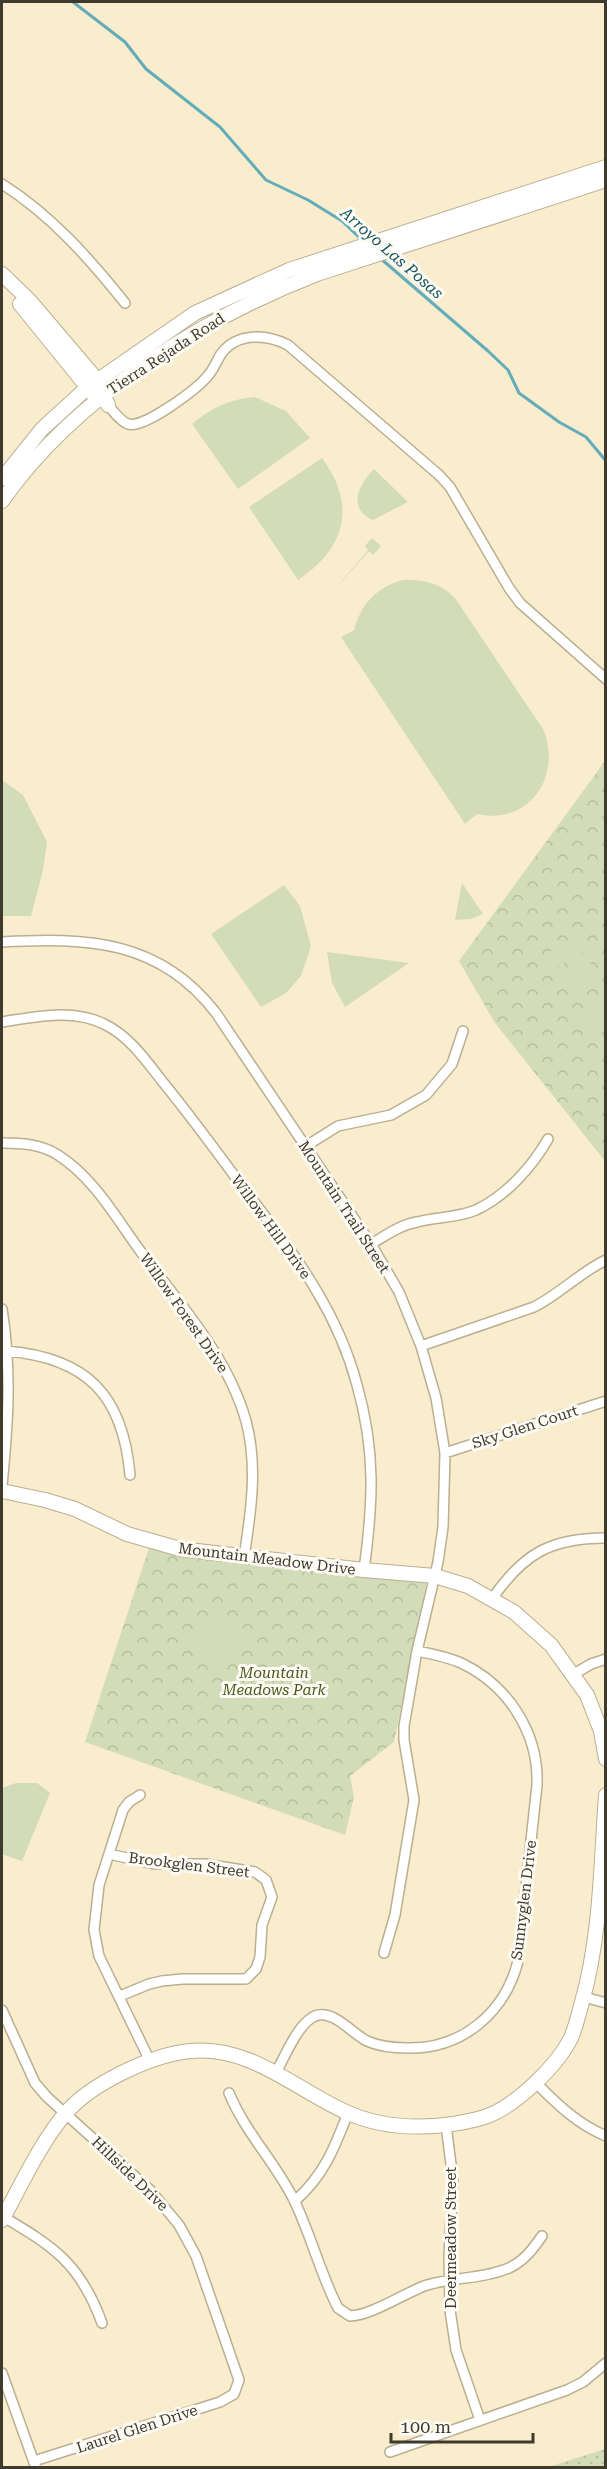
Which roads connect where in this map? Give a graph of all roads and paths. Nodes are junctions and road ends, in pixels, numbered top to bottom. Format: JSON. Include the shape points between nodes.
{"nodes":[{"id":1,"x":606,"y":166,"type":"edge"},
{"id":2,"x":606,"y":180,"type":"edge"},
{"id":3,"x":2,"y":184,"type":"edge"},
{"id":4,"x":2,"y":274,"type":"edge"},
{"id":5,"x":2,"y":285,"type":"edge"},
{"id":6,"x":271,"y":285,"type":"junction"},
{"id":7,"x":125,"y":303,"type":"dead end"},
{"id":8,"x":93,"y":384,"type":"junction"},
{"id":9,"x":103,"y":400,"type":"junction"},
{"id":10,"x":2,"y":479,"type":"edge"},
{"id":11,"x":2,"y":501,"type":"edge"},
{"id":12,"x":606,"y":680,"type":"edge"},
{"id":13,"x":2,"y":942,"type":"edge"},
{"id":14,"x":2,"y":1022,"type":"edge"},
{"id":15,"x":463,"y":1031,"type":"dead end"},
{"id":16,"x":548,"y":1139,"type":"dead end"},
{"id":17,"x":2,"y":1143,"type":"edge"},
{"id":18,"x":306,"y":1146,"type":"junction"},
{"id":19,"x":371,"y":1244,"type":"junction"},
{"id":20,"x":606,"y":1260,"type":"edge"},
{"id":21,"x":2,"y":1309,"type":"edge"},
{"id":22,"x":421,"y":1346,"type":"junction"},
{"id":23,"x":7,"y":1351,"type":"junction"},
{"id":24,"x":606,"y":1401,"type":"edge"},
{"id":25,"x":444,"y":1453,"type":"junction"},
{"id":26,"x":130,"y":1475,"type":"dead end"},
{"id":27,"x":2,"y":1489,"type":"edge"},
{"id":28,"x":606,"y":1538,"type":"edge"},
{"id":29,"x":244,"y":1557,"type":"junction"},
{"id":30,"x":364,"y":1570,"type":"junction"},
{"id":31,"x":435,"y":1576,"type":"junction"},
{"id":32,"x":492,"y":1599,"type":"junction"},
{"id":33,"x":417,"y":1651,"type":"junction"},
{"id":34,"x":606,"y":1659,"type":"edge"},
{"id":35,"x":574,"y":1674,"type":"junction"},
{"id":36,"x":606,"y":1759,"type":"edge"},
{"id":37,"x":606,"y":1795,"type":"edge"},
{"id":38,"x":140,"y":1796,"type":"dead end"},
{"id":39,"x":109,"y":1854,"type":"junction"},
{"id":40,"x":603,"y":1881,"type":"edge"},
{"id":41,"x":384,"y":1953,"type":"dead end"},
{"id":42,"x":120,"y":1996,"type":"junction"},
{"id":43,"x":584,"y":1997,"type":"junction"},
{"id":44,"x":606,"y":2003,"type":"edge"},
{"id":45,"x":2,"y":2010,"type":"edge"},
{"id":46,"x":150,"y":2061,"type":"junction"},
{"id":47,"x":276,"y":2072,"type":"junction"},
{"id":48,"x":535,"y":2082,"type":"junction"},
{"id":49,"x":229,"y":2093,"type":"dead end"},
{"id":50,"x":66,"y":2112,"type":"junction"},
{"id":51,"x":348,"y":2113,"type":"junction"},
{"id":52,"x":446,"y":2125,"type":"junction"},
{"id":53,"x":606,"y":2136,"type":"edge"},
{"id":54,"x":295,"y":2201,"type":"junction"},
{"id":55,"x":2,"y":2218,"type":"edge"},
{"id":56,"x":542,"y":2236,"type":"dead end"},
{"id":57,"x":449,"y":2281,"type":"junction"},
{"id":58,"x":102,"y":2323,"type":"dead end"},
{"id":59,"x":606,"y":2364,"type":"edge"},
{"id":60,"x":2,"y":2373,"type":"edge"},
{"id":61,"x":236,"y":2390,"type":"joint"},
{"id":62,"x":480,"y":2420,"type":"junction"},
{"id":63,"x":390,"y":2452,"type":"dead end"},
{"id":64,"x":35,"y":2464,"type":"edge"}],
"edges":[{"from":1,"to":6,"type":"street","name":"Tierra Rejada Road","via":[[408,230]]},
{"from":2,"to":6,"type":"street","name":"Tierra Rejada Road"},
{"from":3,"to":7,"type":"street","via":[[71,240]]},
{"from":4,"to":8,"type":"street","via":[[29,300]]},
{"from":5,"to":8,"type":"street"},
{"from":6,"to":8,"type":"street","name":"Tierra Rejada Road","via":[[195,313]]},
{"from":6,"to":9,"type":"street","name":"Tierra Rejada Road","via":[[201,328]]},
{"from":8,"to":9,"type":"street"},
{"from":8,"to":10,"type":"street","name":"Tierra Rejada Road","via":[[42,429]]},
{"from":9,"to":11,"type":"street","name":"Tierra Rejada Road","via":[[51,443]]},
{"from":9,"to":12,"type":"street","via":[[128,424],[138,425],[206,379],[222,352],[232,344],[260,335],[288,345],[439,475],[520,603]]},
{"from":13,"to":18,"type":"street","name":"Mountain Trail Street","via":[[56,939],[96,944],[137,952],[165,966],[197,991],[216,1013]]},
{"from":14,"to":30,"type":"street","name":"Willow Hill Drive","via":[[48,1015],[77,1016],[93,1019],[121,1034],[179,1102],[302,1268],[339,1334],[365,1416],[372,1470]]},
{"from":15,"to":18,"type":"street","via":[[452,1064],[426,1095],[391,1115],[338,1126]]},
{"from":16,"to":19,"type":"street","via":[[537,1160],[505,1191],[477,1210],[408,1224]]},
{"from":17,"to":29,"type":"street","name":"Willow Forest Drive","via":[[43,1147],[82,1175],[200,1331],[221,1365],[240,1406],[250,1444],[252,1499]]},
{"from":18,"to":19,"type":"street","name":"Mountain Trail Street"},
{"from":19,"to":22,"type":"street","name":"Mountain Trail Street","via":[[399,1292]]},
{"from":20,"to":22,"type":"street","via":[[582,1272],[534,1307]]},
{"from":21,"to":23,"type":"street"},
{"from":22,"to":25,"type":"street","name":"Mountain Trail Street"},
{"from":23,"to":26,"type":"street","via":[[32,1353],[64,1363],[93,1382],[122,1427]]},
{"from":23,"to":27,"type":"street","via":[[9,1418]]},
{"from":24,"to":25,"type":"street","name":"Sky Glen Court"},
{"from":25,"to":31,"type":"street","name":"Mountain Trail Street","via":[[443,1527]]},
{"from":27,"to":29,"type":"street","name":"Mountain Meadow Drive","via":[[75,1509],[151,1542]]},
{"from":28,"to":32,"type":"street","via":[[564,1541],[543,1548],[517,1567]]},
{"from":29,"to":30,"type":"street","name":"Mountain Meadow Drive"},
{"from":30,"to":31,"type":"street","name":"Mountain Meadow Drive"},
{"from":31,"to":32,"type":"street","name":"Mountain Meadow Drive","via":[[468,1586]]},
{"from":31,"to":33,"type":"street","name":"Mountain Trail Street"},
{"from":32,"to":35,"type":"street","name":"Mountain Meadow Drive","via":[[551,1645]]},
{"from":33,"to":41,"type":"street","name":"Mountain Trail Street","via":[[404,1725],[414,1800],[395,1915]]},
{"from":33,"to":47,"type":"street","name":"Sunnyglen Drive","via":[[461,1663],[487,1679],[514,1706],[534,1754],[537,1785],[514,1976],[489,2017],[470,2032],[442,2044],[417,2048],[378,2045],[334,2019],[313,2017],[303,2025]]},
{"from":34,"to":35,"type":"street"},
{"from":35,"to":36,"type":"street","name":"Mountain Meadow Drive","via":[[593,1708]]},
{"from":37,"to":40,"type":"street"},
{"from":38,"to":39,"type":"street","via":[[123,1810]]},
{"from":39,"to":42,"type":"street","via":[[99,1885],[94,1930],[99,1956]]},
{"from":39,"to":42,"type":"street","name":"Brookglen Street","via":[[154,1864],[216,1865],[255,1872],[266,1880],[272,1897],[262,1925],[260,1957],[252,1974],[242,1980],[162,1981]]},
{"from":40,"to":43,"type":"street"},
{"from":42,"to":46,"type":"street"},
{"from":43,"to":44,"type":"street"},
{"from":43,"to":48,"type":"street","via":[[567,2044]]},
{"from":45,"to":50,"type":"street","name":"Hillside Drive","via":[[35,2083]]},
{"from":46,"to":47,"type":"street","via":[[207,2050],[239,2056]]},
{"from":46,"to":50,"type":"street","via":[[105,2082]]},
{"from":47,"to":51,"type":"street"},
{"from":48,"to":52,"type":"street","via":[[486,2117]]},
{"from":48,"to":53,"type":"street","via":[[579,2123]]},
{"from":49,"to":54,"type":"street","via":[[238,2115]]},
{"from":50,"to":55,"type":"street"},
{"from":50,"to":61,"type":"street","name":"Hillside Drive","via":[[150,2190],[179,2225],[196,2256],[239,2377]]},
{"from":51,"to":52,"type":"street","via":[[390,2125]]},
{"from":51,"to":54,"type":"street","via":[[324,2169]]},
{"from":52,"to":57,"type":"street","name":"Deermeadow Street","via":[[453,2180]]},
{"from":54,"to":57,"type":"street","via":[[342,2312],[353,2316],[417,2289]]},
{"from":55,"to":58,"type":"street","via":[[58,2253],[82,2279]]},
{"from":56,"to":57,"type":"street","via":[[523,2259],[508,2268]]},
{"from":57,"to":62,"type":"street","name":"Deermeadow Street","via":[[456,2349]]},
{"from":59,"to":62,"type":"street","via":[[567,2390]]},
{"from":60,"to":64,"type":"street"},
{"from":61,"to":64,"type":"street","name":"Laurel Glen Drive","via":[[220,2402]]},
{"from":62,"to":63,"type":"street"}]}
